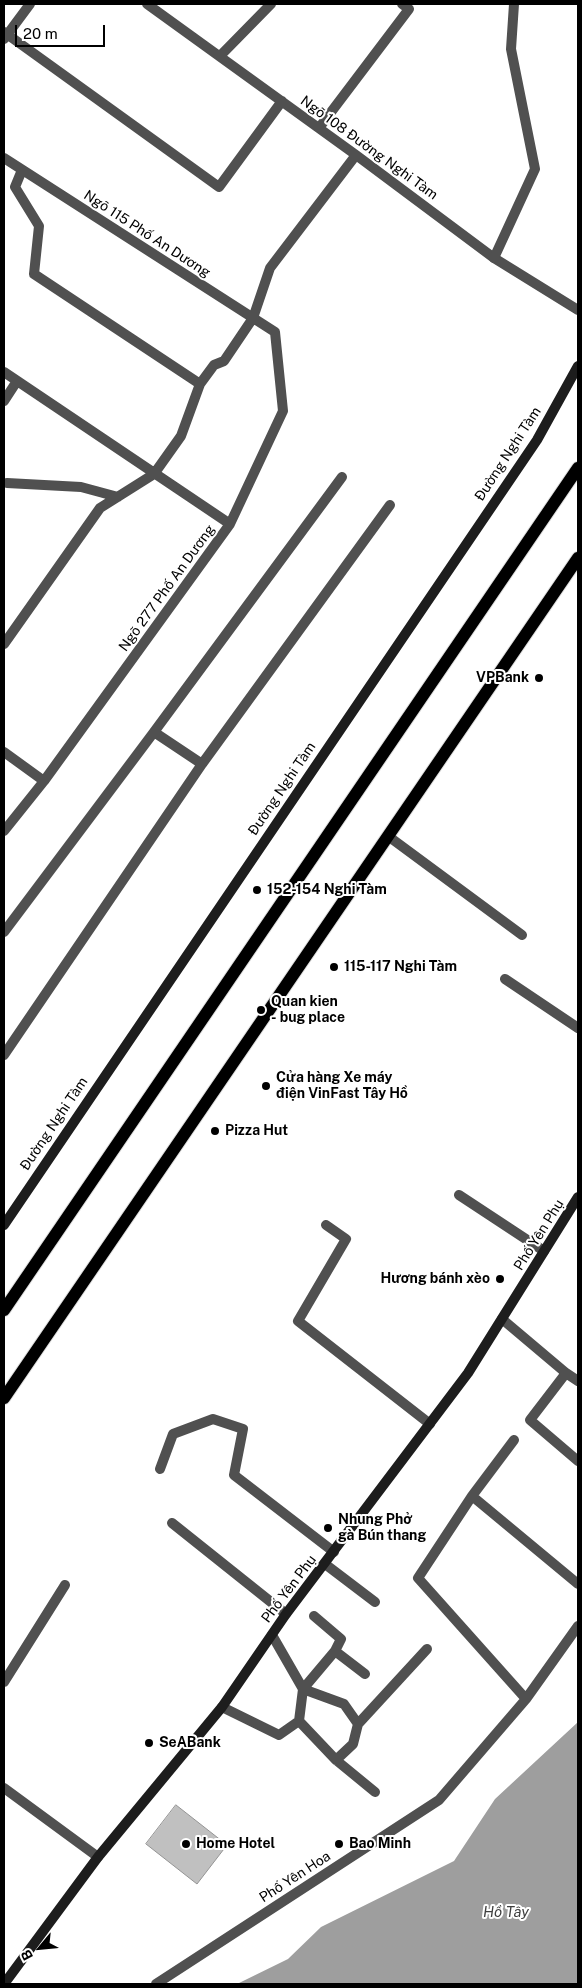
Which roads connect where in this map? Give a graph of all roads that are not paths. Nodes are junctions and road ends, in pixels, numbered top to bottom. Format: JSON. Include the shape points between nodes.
{"nodes":[{"id":1,"x":30,"y":4,"type":"edge"},
{"id":2,"x":148,"y":4,"type":"edge"},
{"id":3,"x":271,"y":4,"type":"edge"},
{"id":4,"x":402,"y":4,"type":"edge"},
{"id":5,"x":514,"y":4,"type":"edge"},
{"id":6,"x":5,"y":35,"type":"edge"},
{"id":7,"x":220,"y":56,"type":"junction"},
{"id":8,"x":282,"y":101,"type":"junction"},
{"id":9,"x":319,"y":128,"type":"junction"},
{"id":10,"x":356,"y":154,"type":"junction"},
{"id":11,"x":4,"y":158,"type":"edge"},
{"id":12,"x":22,"y":170,"type":"junction"},
{"id":13,"x":494,"y":258,"type":"junction"},
{"id":14,"x":578,"y":310,"type":"edge"},
{"id":15,"x":253,"y":318,"type":"junction"},
{"id":16,"x":275,"y":332,"type":"joint"},
{"id":17,"x":578,"y":366,"type":"edge"},
{"id":18,"x":4,"y":372,"type":"edge"},
{"id":19,"x":17,"y":381,"type":"junction"},
{"id":20,"x":200,"y":384,"type":"junction"},
{"id":21,"x":4,"y":401,"type":"edge"},
{"id":22,"x":578,"y":468,"type":"edge"},
{"id":23,"x":154,"y":474,"type":"junction"},
{"id":24,"x":342,"y":477,"type":"dead end"},
{"id":25,"x":5,"y":482,"type":"edge"},
{"id":26,"x":118,"y":497,"type":"junction"},
{"id":27,"x":390,"y":505,"type":"dead end"},
{"id":28,"x":230,"y":524,"type":"junction"},
{"id":29,"x":578,"y":558,"type":"edge"},
{"id":30,"x":4,"y":644,"type":"edge"},
{"id":31,"x":154,"y":732,"type":"junction"},
{"id":32,"x":4,"y":752,"type":"edge"},
{"id":33,"x":202,"y":764,"type":"junction"},
{"id":34,"x":44,"y":781,"type":"junction"},
{"id":35,"x":4,"y":831,"type":"edge"},
{"id":36,"x":388,"y":836,"type":"junction"},
{"id":37,"x":4,"y":932,"type":"edge"},
{"id":38,"x":522,"y":935,"type":"dead end"},
{"id":39,"x":505,"y":979,"type":"dead end"},
{"id":40,"x":578,"y":1028,"type":"edge"},
{"id":41,"x":4,"y":1055,"type":"edge"},
{"id":42,"x":459,"y":1195,"type":"dead end"},
{"id":43,"x":578,"y":1198,"type":"edge"},
{"id":44,"x":4,"y":1225,"type":"edge"},
{"id":45,"x":326,"y":1225,"type":"dead end"},
{"id":46,"x":544,"y":1251,"type":"junction"},
{"id":47,"x":4,"y":1310,"type":"edge"},
{"id":48,"x":502,"y":1319,"type":"junction"},
{"id":49,"x":566,"y":1373,"type":"junction"},
{"id":50,"x":578,"y":1381,"type":"edge"},
{"id":51,"x":4,"y":1398,"type":"edge"},
{"id":52,"x":430,"y":1424,"type":"junction"},
{"id":53,"x":514,"y":1440,"type":"dead end"},
{"id":54,"x":578,"y":1461,"type":"edge"},
{"id":55,"x":160,"y":1469,"type":"dead end"},
{"id":56,"x":472,"y":1496,"type":"junction"},
{"id":57,"x":172,"y":1523,"type":"dead end"},
{"id":58,"x":334,"y":1552,"type":"junction"},
{"id":59,"x":325,"y":1564,"type":"junction"},
{"id":60,"x":578,"y":1584,"type":"edge"},
{"id":61,"x":65,"y":1585,"type":"dead end"},
{"id":62,"x":375,"y":1602,"type":"dead end"},
{"id":63,"x":286,"y":1614,"type":"junction"},
{"id":64,"x":314,"y":1616,"type":"dead end"},
{"id":65,"x":578,"y":1626,"type":"edge"},
{"id":66,"x":272,"y":1635,"type":"junction"},
{"id":67,"x":427,"y":1649,"type":"dead end"},
{"id":68,"x":335,"y":1651,"type":"junction"},
{"id":69,"x":365,"y":1674,"type":"dead end"},
{"id":70,"x":4,"y":1682,"type":"edge"},
{"id":71,"x":303,"y":1689,"type":"junction"},
{"id":72,"x":526,"y":1699,"type":"junction"},
{"id":73,"x":222,"y":1707,"type":"junction"},
{"id":74,"x":299,"y":1720,"type":"junction"},
{"id":75,"x":358,"y":1724,"type":"junction"},
{"id":76,"x":336,"y":1760,"type":"junction"},
{"id":77,"x":4,"y":1788,"type":"edge"},
{"id":78,"x":375,"y":1792,"type":"dead end"},
{"id":79,"x":98,"y":1857,"type":"junction"},
{"id":80,"x":4,"y":1984,"type":"edge"},
{"id":81,"x":156,"y":1984,"type":"edge"}],
"edges":[{"from":1,"to":6,"type":"street"},
{"from":2,"to":7,"type":"street","name":"Ngõ 108 Đường Nghi Tàm"},
{"from":3,"to":7,"type":"street"},
{"from":4,"to":9,"type":"street","via":[[409,9]]},
{"from":5,"to":13,"type":"street","via":[[511,48],[535,169]]},
{"from":6,"to":8,"type":"street","via":[[219,186]]},
{"from":7,"to":8,"type":"street","name":"Ngõ 108 Đường Nghi Tàm"},
{"from":8,"to":9,"type":"street","name":"Ngõ 108 Đường Nghi Tàm"},
{"from":9,"to":10,"type":"street","name":"Ngõ 108 Đường Nghi Tàm"},
{"from":10,"to":13,"type":"street","name":"Ngõ 108 Đường Nghi Tàm"},
{"from":10,"to":15,"type":"street","via":[[270,268]]},
{"from":11,"to":12,"type":"street","name":"Ngõ 115 Phố An Dương"},
{"from":12,"to":15,"type":"street","name":"Ngõ 115 Phố An Dương"},
{"from":12,"to":20,"type":"street","via":[[15,187],[39,226],[34,274]]},
{"from":13,"to":14,"type":"street","name":"Ngõ 108 Đường Nghi Tàm"},
{"from":15,"to":16,"type":"street","name":"Ngõ 115 Phố An Dương"},
{"from":15,"to":20,"type":"street","via":[[224,361],[214,365]]},
{"from":16,"to":28,"type":"street","name":"Ngõ 277 Phố An Dương","via":[[284,411]]},
{"from":17,"to":44,"type":"street","name":"Đường Nghi Tàm","via":[[537,440]]},
{"from":18,"to":19,"type":"street"},
{"from":19,"to":21,"type":"street"},
{"from":19,"to":23,"type":"street"},
{"from":20,"to":23,"type":"street","via":[[181,436]]},
{"from":22,"to":47,"type":"main road"},
{"from":23,"to":26,"type":"street"},
{"from":23,"to":28,"type":"street"},
{"from":24,"to":31,"type":"street"},
{"from":25,"to":26,"type":"street","via":[[80,487]]},
{"from":26,"to":30,"type":"street","via":[[100,508]]},
{"from":27,"to":33,"type":"street"},
{"from":28,"to":34,"type":"street","name":"Ngõ 277 Phố An Dương"},
{"from":29,"to":36,"type":"main road"},
{"from":31,"to":33,"type":"street"},
{"from":31,"to":37,"type":"street"},
{"from":32,"to":34,"type":"street"},
{"from":33,"to":41,"type":"street"},
{"from":34,"to":35,"type":"street","name":"Ngõ 277 Phố An Dương"},
{"from":36,"to":38,"type":"street"},
{"from":36,"to":51,"type":"main road"},
{"from":39,"to":40,"type":"street"},
{"from":42,"to":46,"type":"street"},
{"from":43,"to":46,"type":"street","name":"Phố Yên Phụ"},
{"from":45,"to":52,"type":"street","via":[[346,1239],[298,1321]]},
{"from":46,"to":48,"type":"street","name":"Phố Yên Phụ"},
{"from":48,"to":49,"type":"street"},
{"from":48,"to":52,"type":"street","name":"Phố Yên Phụ"},
{"from":49,"to":50,"type":"street"},
{"from":49,"to":54,"type":"street","via":[[530,1420]]},
{"from":52,"to":58,"type":"street","name":"Phố Yên Phụ"},
{"from":53,"to":56,"type":"street"},
{"from":55,"to":58,"type":"street","via":[[173,1434],[213,1419],[243,1429],[234,1476]]},
{"from":56,"to":60,"type":"street"},
{"from":56,"to":72,"type":"street","via":[[418,1578]]},
{"from":57,"to":63,"type":"street"},
{"from":58,"to":59,"type":"street","name":"Phố Yên Phụ"},
{"from":59,"to":62,"type":"street"},
{"from":59,"to":63,"type":"street","name":"Phố Yên Phụ"},
{"from":61,"to":70,"type":"street"},
{"from":63,"to":66,"type":"street","name":"Phố Yên Phụ"},
{"from":64,"to":68,"type":"street","via":[[341,1639]]},
{"from":65,"to":72,"type":"street","name":"Phố Yên Hoa"},
{"from":66,"to":71,"type":"street"},
{"from":66,"to":73,"type":"street","name":"Phố Yên Phụ"},
{"from":67,"to":75,"type":"street"},
{"from":68,"to":69,"type":"street"},
{"from":68,"to":71,"type":"street"},
{"from":71,"to":74,"type":"street"},
{"from":71,"to":75,"type":"street","via":[[344,1704]]},
{"from":72,"to":81,"type":"street","name":"Phố Yên Hoa","via":[[439,1800]]},
{"from":73,"to":74,"type":"street","via":[[279,1735]]},
{"from":73,"to":79,"type":"street","name":"Phố Yên Phụ"},
{"from":74,"to":76,"type":"street"},
{"from":75,"to":76,"type":"street","via":[[353,1744]]},
{"from":76,"to":78,"type":"street"},
{"from":77,"to":79,"type":"street"},
{"from":79,"to":80,"type":"street","name":"Phố Yên Phụ"}]}
